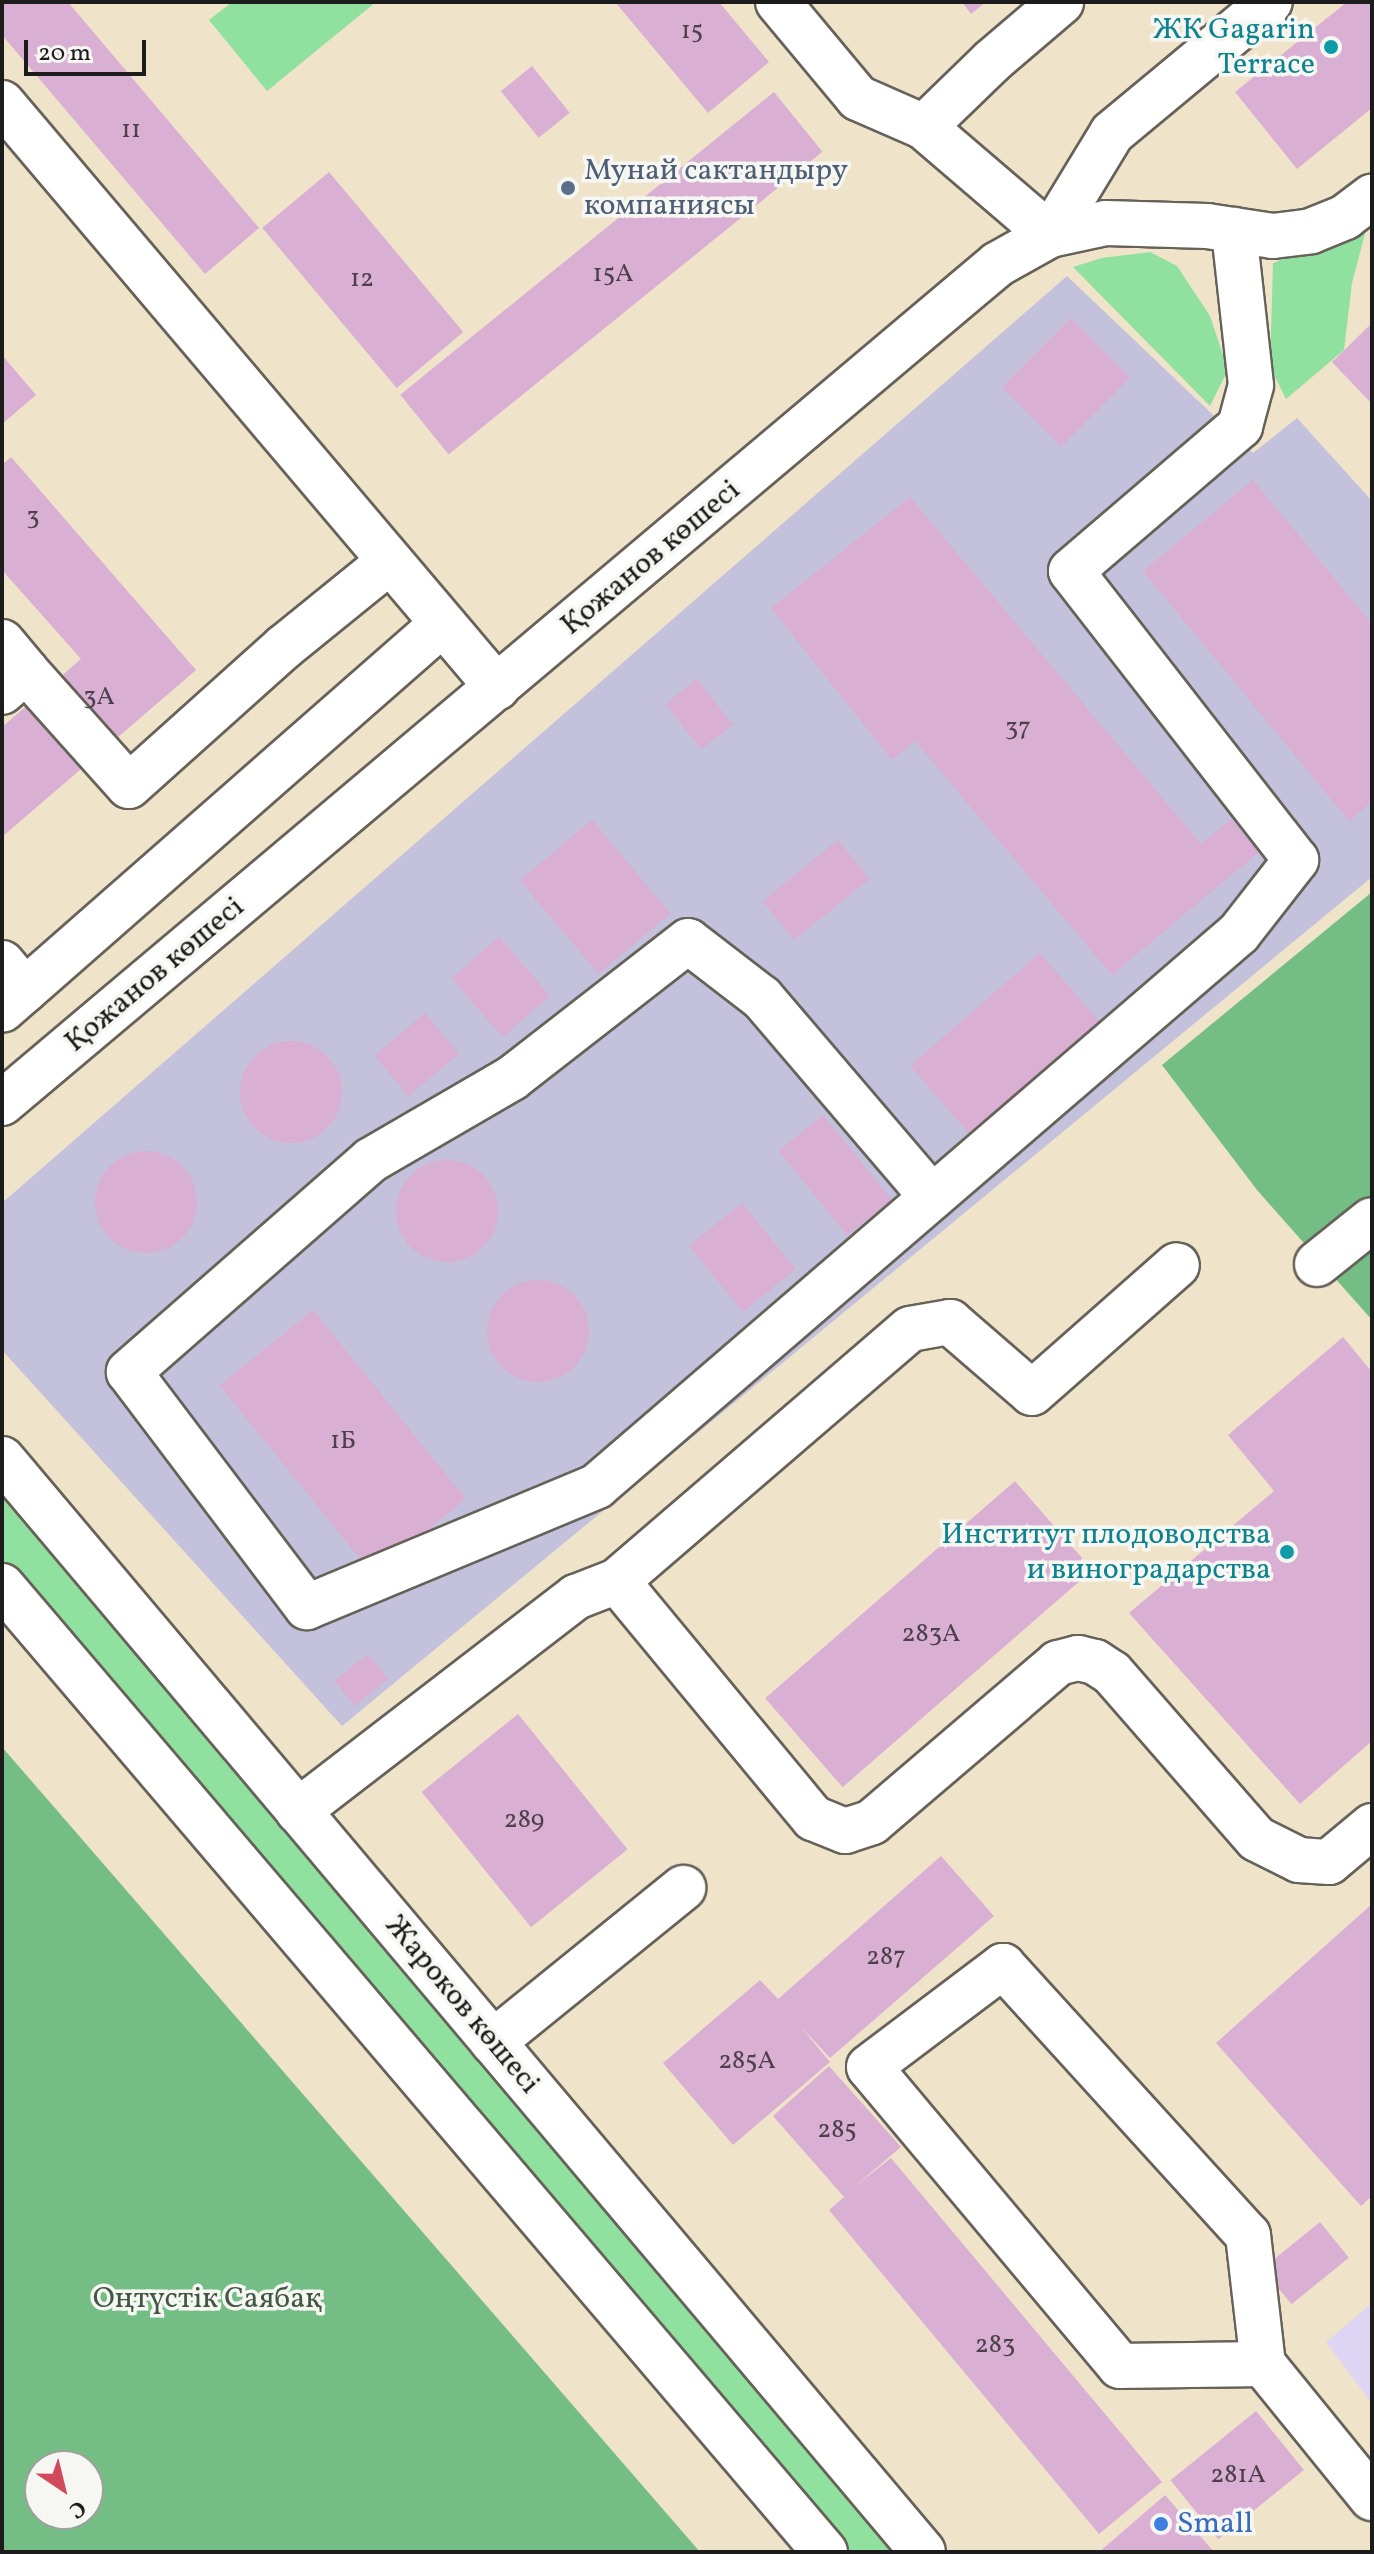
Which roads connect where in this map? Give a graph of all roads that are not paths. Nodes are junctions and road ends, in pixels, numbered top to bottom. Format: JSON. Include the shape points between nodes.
{"nodes":[{"id":1,"x":778,"y":2,"type":"edge"},
{"id":2,"x":1061,"y":2,"type":"edge"},
{"id":3,"x":1270,"y":2,"type":"edge"},
{"id":4,"x":2,"y":103,"type":"edge"},
{"id":5,"x":924,"y":127,"type":"junction"},
{"id":6,"x":1372,"y":197,"type":"edge"},
{"id":7,"x":1234,"y":230,"type":"junction"},
{"id":8,"x":1050,"y":235,"type":"junction"},
{"id":9,"x":389,"y":562,"type":"junction"},
{"id":10,"x":442,"y":624,"type":"junction"},
{"id":11,"x":10,"y":668,"type":"edge"},
{"id":12,"x":497,"y":687,"type":"junction"},
{"id":13,"x":10,"y":987,"type":"edge"},
{"id":14,"x":2,"y":1103,"type":"edge"},
{"id":15,"x":932,"y":1197,"type":"junction"},
{"id":16,"x":1372,"y":1220,"type":"edge"},
{"id":17,"x":1317,"y":1264,"type":"dead end"},
{"id":18,"x":1177,"y":1265,"type":"dead end"},
{"id":19,"x":2,"y":1459,"type":"edge"},
{"id":20,"x":617,"y":1581,"type":"junction"},
{"id":21,"x":2,"y":1586,"type":"edge"},
{"id":22,"x":298,"y":1811,"type":"junction"},
{"id":23,"x":1372,"y":1826,"type":"edge"},
{"id":24,"x":683,"y":1888,"type":"dead end"},
{"id":25,"x":493,"y":2042,"type":"junction"},
{"id":26,"x":1263,"y":2364,"type":"junction"},
{"id":27,"x":1372,"y":2498,"type":"edge"},
{"id":28,"x":825,"y":2552,"type":"edge"},
{"id":29,"x":923,"y":2552,"type":"edge"}],
"edges":[{"from":1,"to":5,"type":"main road","via":[[858,98]]},
{"from":2,"to":5,"type":"main road"},
{"from":3,"to":8,"type":"main road","via":[[1112,133]]},
{"from":4,"to":9,"type":"main road"},
{"from":5,"to":8,"type":"main road"},
{"from":6,"to":7,"type":"main road","name":"Қожанов көшесі","via":[[1345,217],[1311,231],[1273,236]]},
{"from":7,"to":8,"type":"main road","name":"Қожанов көшесі","via":[[1106,223]]},
{"from":7,"to":15,"type":"main road","via":[[1251,385],[1240,426],[1071,571],[1296,860],[1239,933]]},
{"from":8,"to":12,"type":"main road","name":"Қожанов көшесі","via":[[998,264]]},
{"from":9,"to":10,"type":"main road"},
{"from":9,"to":11,"type":"main road","via":[[284,647],[129,786]]},
{"from":10,"to":12,"type":"main road"},
{"from":10,"to":13,"type":"main road"},
{"from":12,"to":14,"type":"main road","name":"Қожанов көшесі"},
{"from":15,"to":15,"type":"main road","via":[[597,1486],[307,1607],[129,1372],[371,1160],[512,1078],[688,941],[762,998]]},
{"from":16,"to":17,"type":"main road"},
{"from":18,"to":20,"type":"main road","via":[[1032,1393],[950,1322],[910,1329]]},
{"from":19,"to":22,"type":"main road","name":"Жароков көшесі"},
{"from":20,"to":22,"type":"main road","via":[[576,1597]]},
{"from":20,"to":23,"type":"main road","via":[[813,1818],[845,1831],[872,1822],[1058,1663],[1078,1658],[1112,1673],[1257,1839],[1299,1860],[1329,1862]]},
{"from":21,"to":28,"type":"main road"},
{"from":22,"to":25,"type":"main road","name":"Жароков көшесі"},
{"from":24,"to":25,"type":"main road"},
{"from":25,"to":29,"type":"main road","name":"Жароков көшесі"},
{"from":26,"to":26,"type":"main road","via":[[1248,2235],[1003,1966],[869,2067],[1120,2366]]},
{"from":26,"to":27,"type":"main road"}]}
